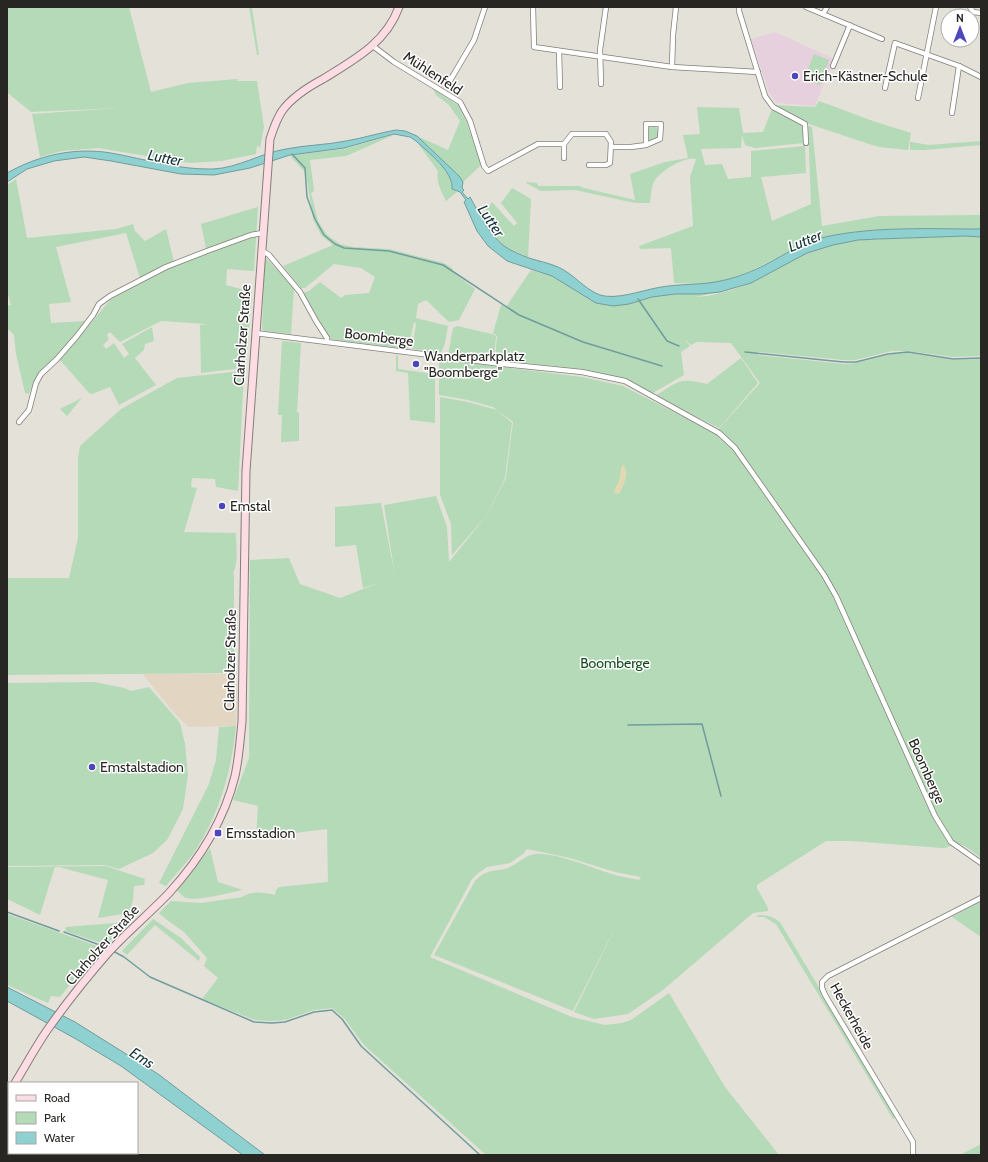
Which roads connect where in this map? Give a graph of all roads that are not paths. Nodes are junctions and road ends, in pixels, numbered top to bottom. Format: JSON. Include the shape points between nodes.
{"nodes":[{"id":1,"x":399,"y":7,"type":"edge"},
{"id":2,"x":485,"y":7,"type":"edge"},
{"id":3,"x":533,"y":7,"type":"edge"},
{"id":4,"x":606,"y":7,"type":"edge"},
{"id":5,"x":676,"y":7,"type":"edge"},
{"id":6,"x":739,"y":7,"type":"edge"},
{"id":7,"x":806,"y":7,"type":"edge"},
{"id":8,"x":827,"y":7,"type":"edge"},
{"id":9,"x":936,"y":7,"type":"edge"},
{"id":10,"x":970,"y":7,"type":"edge"},
{"id":11,"x":981,"y":13,"type":"edge"},
{"id":12,"x":823,"y":14,"type":"junction"},
{"id":13,"x":850,"y":25,"type":"junction"},
{"id":14,"x":882,"y":39,"type":"dead end"},
{"id":15,"x":373,"y":46,"type":"junction"},
{"id":16,"x":559,"y":51,"type":"junction"},
{"id":17,"x":926,"y":54,"type":"junction"},
{"id":18,"x":600,"y":56,"type":"junction"},
{"id":19,"x":833,"y":66,"type":"dead end"},
{"id":20,"x":959,"y":66,"type":"junction"},
{"id":21,"x":672,"y":68,"type":"junction"},
{"id":22,"x":758,"y":72,"type":"junction"},
{"id":23,"x":981,"y":77,"type":"edge"},
{"id":24,"x":448,"y":84,"type":"dead end"},
{"id":25,"x":600,"y":84,"type":"dead end"},
{"id":26,"x":560,"y":87,"type":"dead end"},
{"id":27,"x":885,"y":88,"type":"dead end"},
{"id":28,"x":918,"y":98,"type":"dead end"},
{"id":29,"x":952,"y":113,"type":"dead end"},
{"id":30,"x":806,"y":143,"type":"dead end"},
{"id":31,"x":564,"y":144,"type":"junction"},
{"id":32,"x":646,"y":145,"type":"junction"},
{"id":33,"x":612,"y":147,"type":"junction"},
{"id":34,"x":564,"y":158,"type":"dead end"},
{"id":35,"x":589,"y":165,"type":"dead end"},
{"id":36,"x":262,"y":233,"type":"junction"},
{"id":37,"x":261,"y":250,"type":"junction"},
{"id":38,"x":255,"y":333,"type":"junction"},
{"id":39,"x":327,"y":342,"type":"junction"},
{"id":40,"x":19,"y":422,"type":"dead end"},
{"id":41,"x":981,"y":863,"type":"edge"},
{"id":42,"x":981,"y":898,"type":"edge"},
{"id":43,"x":16,"y":1082,"type":"edge"},
{"id":44,"x":913,"y":1155,"type":"edge"}],
"edges":[{"from":1,"to":15,"type":"street","name":"Clarholzer Straße","via":[[387,30]]},
{"from":2,"to":24,"type":"street","name":"Mühlenfeld","via":[[474,40]]},
{"from":3,"to":16,"type":"street","via":[[534,47]]},
{"from":4,"to":18,"type":"street"},
{"from":5,"to":21,"type":"street"},
{"from":6,"to":22,"type":"street"},
{"from":7,"to":12,"type":"street"},
{"from":8,"to":12,"type":"street"},
{"from":9,"to":17,"type":"street"},
{"from":10,"to":11,"type":"street","via":[[972,12]]},
{"from":12,"to":13,"type":"street"},
{"from":13,"to":14,"type":"street"},
{"from":13,"to":19,"type":"street"},
{"from":15,"to":31,"type":"street","name":"Mühlenfeld","via":[[394,62],[460,102],[470,121],[484,166],[488,171],[538,144]]},
{"from":15,"to":36,"type":"street","name":"Clarholzer Straße","via":[[315,83],[292,101],[278,119],[268,150]]},
{"from":16,"to":18,"type":"street"},
{"from":16,"to":26,"type":"street"},
{"from":17,"to":20,"type":"street"},
{"from":17,"to":27,"type":"street","via":[[894,43]]},
{"from":17,"to":28,"type":"street"},
{"from":18,"to":21,"type":"street"},
{"from":18,"to":25,"type":"street"},
{"from":20,"to":23,"type":"street"},
{"from":20,"to":29,"type":"street"},
{"from":21,"to":22,"type":"street"},
{"from":22,"to":30,"type":"street","via":[[765,96],[774,107],[805,124]]},
{"from":31,"to":33,"type":"street","via":[[572,134],[606,134]]},
{"from":31,"to":34,"type":"street"},
{"from":32,"to":32,"type":"street","via":[[646,124],[661,124],[660,139]]},
{"from":32,"to":33,"type":"street"},
{"from":33,"to":35,"type":"street","via":[[609,164]]},
{"from":36,"to":37,"type":"street","name":"Clarholzer Straße"},
{"from":36,"to":40,"type":"street","via":[[222,245],[166,267],[99,304],[77,336],[41,374],[29,410]]},
{"from":37,"to":38,"type":"street","name":"Clarholzer Straße"},
{"from":37,"to":39,"type":"street","via":[[269,255],[300,292]]},
{"from":38,"to":39,"type":"street","name":"Boomberge"},
{"from":38,"to":43,"type":"street","name":"Clarholzer Straße","via":[[246,471],[242,722],[235,776],[225,808],[202,853],[168,894],[108,953],[47,1030]]},
{"from":39,"to":41,"type":"street","name":"Boomberge","via":[[582,372],[625,381],[719,433],[735,448],[824,575],[836,596],[935,816],[951,842]]},
{"from":42,"to":44,"type":"street","name":"Heckerheide","via":[[828,976],[822,982],[825,995],[913,1142]]}]}
